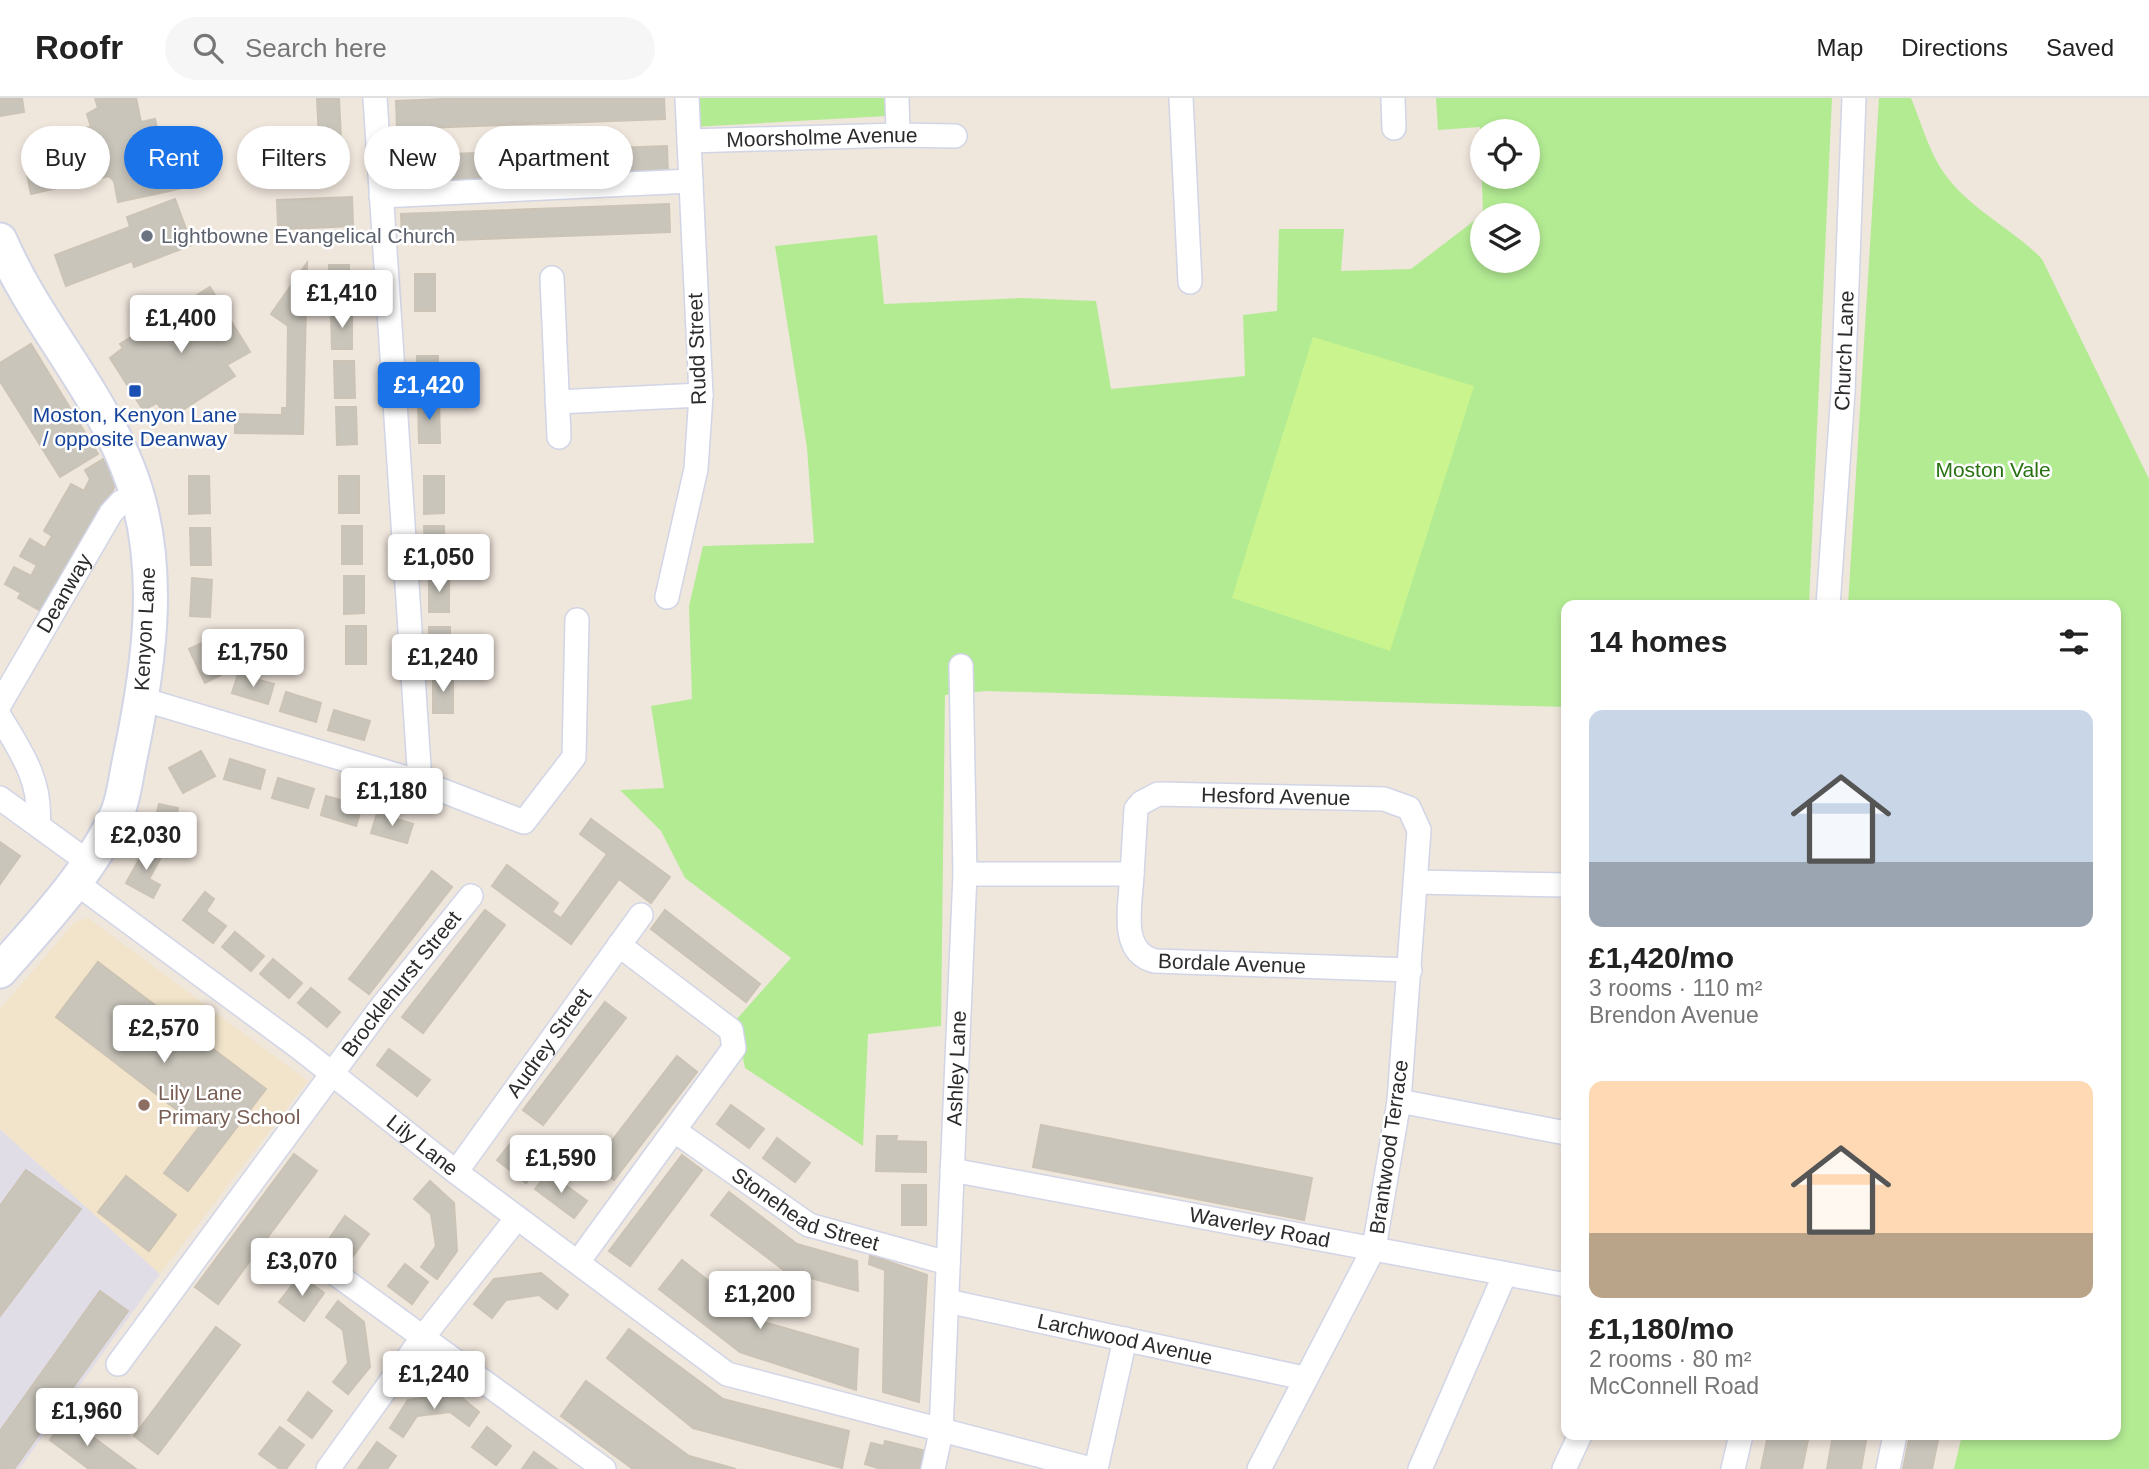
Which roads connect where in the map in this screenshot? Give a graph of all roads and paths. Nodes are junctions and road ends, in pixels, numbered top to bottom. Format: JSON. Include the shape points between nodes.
{"nodes":[{"id":1,"x":375,"y":98,"type":"edge"},
{"id":2,"x":687,"y":98,"type":"edge"},
{"id":3,"x":897,"y":98,"type":"edge"},
{"id":4,"x":1181,"y":98,"type":"edge"},
{"id":5,"x":1392,"y":98,"type":"edge"},
{"id":6,"x":1854,"y":98,"type":"edge"},
{"id":7,"x":1394,"y":128,"type":"dead end"},
{"id":8,"x":898,"y":135,"type":"junction"},
{"id":9,"x":955,"y":136,"type":"dead end"},
{"id":10,"x":689,"y":141,"type":"junction"},
{"id":11,"x":691,"y":181,"type":"junction"},
{"id":12,"x":381,"y":196,"type":"junction"},
{"id":13,"x":0,"y":240,"type":"edge"},
{"id":14,"x":6,"y":273,"type":"edge"},
{"id":15,"x":552,"y":278,"type":"dead end"},
{"id":16,"x":1190,"y":282,"type":"dead end"},
{"id":17,"x":701,"y":395,"type":"junction"},
{"id":18,"x":557,"y":401,"type":"junction"},
{"id":19,"x":559,"y":437,"type":"dead end"},
{"id":20,"x":137,"y":494,"type":"junction"},
{"id":21,"x":667,"y":597,"type":"dead end"},
{"id":22,"x":1828,"y":600,"type":"edge"},
{"id":23,"x":577,"y":620,"type":"dead end"},
{"id":24,"x":961,"y":666,"type":"dead end"},
{"id":25,"x":142,"y":699,"type":"junction"},
{"id":26,"x":0,"y":704,"type":"edge"},
{"id":27,"x":0,"y":717,"type":"edge"},
{"id":28,"x":421,"y":782,"type":"junction"},
{"id":29,"x":0,"y":798,"type":"edge"},
{"id":30,"x":38,"y":825,"type":"junction"},
{"id":31,"x":81,"y":872,"type":"junction"},
{"id":32,"x":965,"y":874,"type":"junction"},
{"id":33,"x":1132,"y":874,"type":"junction"},
{"id":34,"x":1416,"y":882,"type":"junction"},
{"id":35,"x":1561,"y":885,"type":"edge"},
{"id":36,"x":471,"y":896,"type":"dead end"},
{"id":37,"x":641,"y":915,"type":"dead end"},
{"id":38,"x":619,"y":945,"type":"junction"},
{"id":39,"x":1410,"y":970,"type":"junction"},
{"id":40,"x":0,"y":971,"type":"edge"},
{"id":41,"x":332,"y":1073,"type":"junction"},
{"id":42,"x":1399,"y":1101,"type":"junction"},
{"id":43,"x":675,"y":1131,"type":"junction"},
{"id":44,"x":1561,"y":1132,"type":"edge"},
{"id":45,"x":952,"y":1170,"type":"junction"},
{"id":46,"x":456,"y":1172,"type":"junction"},
{"id":47,"x":517,"y":1218,"type":"junction"},
{"id":48,"x":1374,"y":1248,"type":"junction"},
{"id":49,"x":578,"y":1262,"type":"junction"},
{"id":50,"x":948,"y":1263,"type":"junction"},
{"id":51,"x":329,"y":1269,"type":"dead end"},
{"id":52,"x":1505,"y":1274,"type":"junction"},
{"id":53,"x":1561,"y":1284,"type":"edge"},
{"id":54,"x":947,"y":1301,"type":"junction"},
{"id":55,"x":423,"y":1337,"type":"junction"},
{"id":56,"x":1125,"y":1339,"type":"junction"},
{"id":57,"x":118,"y":1364,"type":"dead end"},
{"id":58,"x":1304,"y":1378,"type":"junction"},
{"id":59,"x":941,"y":1432,"type":"junction"},
{"id":60,"x":1578,"y":1440,"type":"edge"},
{"id":61,"x":1740,"y":1440,"type":"edge"},
{"id":62,"x":1894,"y":1440,"type":"edge"},
{"id":63,"x":328,"y":1469,"type":"edge"},
{"id":64,"x":604,"y":1469,"type":"edge"},
{"id":65,"x":933,"y":1469,"type":"edge"},
{"id":66,"x":1094,"y":1469,"type":"edge"},
{"id":67,"x":1259,"y":1469,"type":"edge"},
{"id":68,"x":1420,"y":1469,"type":"edge"},
{"id":69,"x":1564,"y":1469,"type":"edge"},
{"id":70,"x":1733,"y":1469,"type":"edge"},
{"id":71,"x":1888,"y":1469,"type":"edge"}],
"edges":[{"from":1,"to":12,"type":"street"},
{"from":2,"to":10,"type":"street","name":"Rudd Street"},
{"from":3,"to":8,"type":"street"},
{"from":4,"to":16,"type":"street"},
{"from":5,"to":7,"type":"street"},
{"from":6,"to":22,"type":"street","name":"Church Lane","via":[[1843,392]]},
{"from":8,"to":9,"type":"street","name":"Moorsholme Avenue"},
{"from":8,"to":10,"type":"street","name":"Moorsholme Avenue"},
{"from":10,"to":11,"type":"street","name":"Rudd Street"},
{"from":11,"to":12,"type":"street"},
{"from":11,"to":17,"type":"street","name":"Rudd Street"},
{"from":12,"to":28,"type":"street"},
{"from":13,"to":14,"type":"street","name":"Kenyon Lane"},
{"from":14,"to":20,"type":"street","name":"Kenyon Lane","via":[[108,427]]},
{"from":15,"to":18,"type":"street"},
{"from":17,"to":18,"type":"street"},
{"from":17,"to":21,"type":"street","name":"Rudd Street","via":[[696,469]]},
{"from":18,"to":19,"type":"street"},
{"from":20,"to":25,"type":"street","name":"Kenyon Lane","via":[[149,545]]},
{"from":20,"to":26,"type":"street","name":"Deanway","via":[[111,513]]},
{"from":23,"to":28,"type":"street","via":[[574,757],[524,822]]},
{"from":24,"to":32,"type":"street","name":"Ashley Lane"},
{"from":25,"to":28,"type":"street"},
{"from":25,"to":31,"type":"street","name":"Kenyon Lane","via":[[118,813]]},
{"from":27,"to":30,"type":"street","via":[[34,776]]},
{"from":29,"to":30,"type":"street","name":"Lily Lane"},
{"from":30,"to":31,"type":"street","name":"Lily Lane"},
{"from":31,"to":40,"type":"street","name":"Kenyon Lane"},
{"from":31,"to":41,"type":"street","name":"Lily Lane"},
{"from":32,"to":33,"type":"street"},
{"from":32,"to":45,"type":"street","name":"Ashley Lane"},
{"from":33,"to":34,"type":"street","name":"Hesford Avenue","via":[[1136,809],[1158,794],[1384,799],[1409,808],[1415,819],[1419,830]]},
{"from":33,"to":39,"type":"street","name":"Bordale Avenue","via":[[1129,937],[1146,959]]},
{"from":34,"to":35,"type":"street"},
{"from":34,"to":39,"type":"street","name":"Brantwood Terrace"},
{"from":36,"to":41,"type":"street","name":"Brocklehurst Street"},
{"from":37,"to":38,"type":"street","name":"Audrey Street"},
{"from":38,"to":43,"type":"street","via":[[731,1030],[734,1048]]},
{"from":38,"to":46,"type":"street","name":"Audrey Street"},
{"from":39,"to":42,"type":"street","name":"Brantwood Terrace"},
{"from":41,"to":46,"type":"street","name":"Lily Lane"},
{"from":41,"to":57,"type":"street","name":"Brocklehurst Street"},
{"from":42,"to":44,"type":"street"},
{"from":42,"to":48,"type":"street","name":"Brantwood Terrace"},
{"from":43,"to":49,"type":"street"},
{"from":43,"to":50,"type":"street","name":"Stonehead Street","via":[[809,1225]]},
{"from":45,"to":48,"type":"street","name":"Waverley Road"},
{"from":45,"to":50,"type":"street","name":"Ashley Lane"},
{"from":46,"to":47,"type":"street","name":"Lily Lane"},
{"from":47,"to":49,"type":"street","name":"Lily Lane"},
{"from":47,"to":55,"type":"street"},
{"from":48,"to":52,"type":"street","name":"Waverley Road"},
{"from":48,"to":58,"type":"street","name":"Brantwood Terrace"},
{"from":49,"to":59,"type":"street","name":"Lily Lane","via":[[727,1374]]},
{"from":50,"to":54,"type":"street","name":"Ashley Lane"},
{"from":51,"to":55,"type":"street"},
{"from":52,"to":53,"type":"street","name":"Waverley Road"},
{"from":52,"to":68,"type":"street"},
{"from":54,"to":56,"type":"street","name":"Larchwood Avenue"},
{"from":54,"to":59,"type":"street","name":"Ashley Lane"},
{"from":55,"to":63,"type":"street"},
{"from":55,"to":64,"type":"street"},
{"from":56,"to":58,"type":"street","name":"Larchwood Avenue"},
{"from":56,"to":66,"type":"street"},
{"from":58,"to":67,"type":"street","name":"Brantwood Terrace"},
{"from":59,"to":65,"type":"street","name":"Ashley Lane"},
{"from":59,"to":66,"type":"street","name":"Lily Lane"},
{"from":60,"to":69,"type":"street"},
{"from":61,"to":70,"type":"street"},
{"from":62,"to":71,"type":"street"}]}
